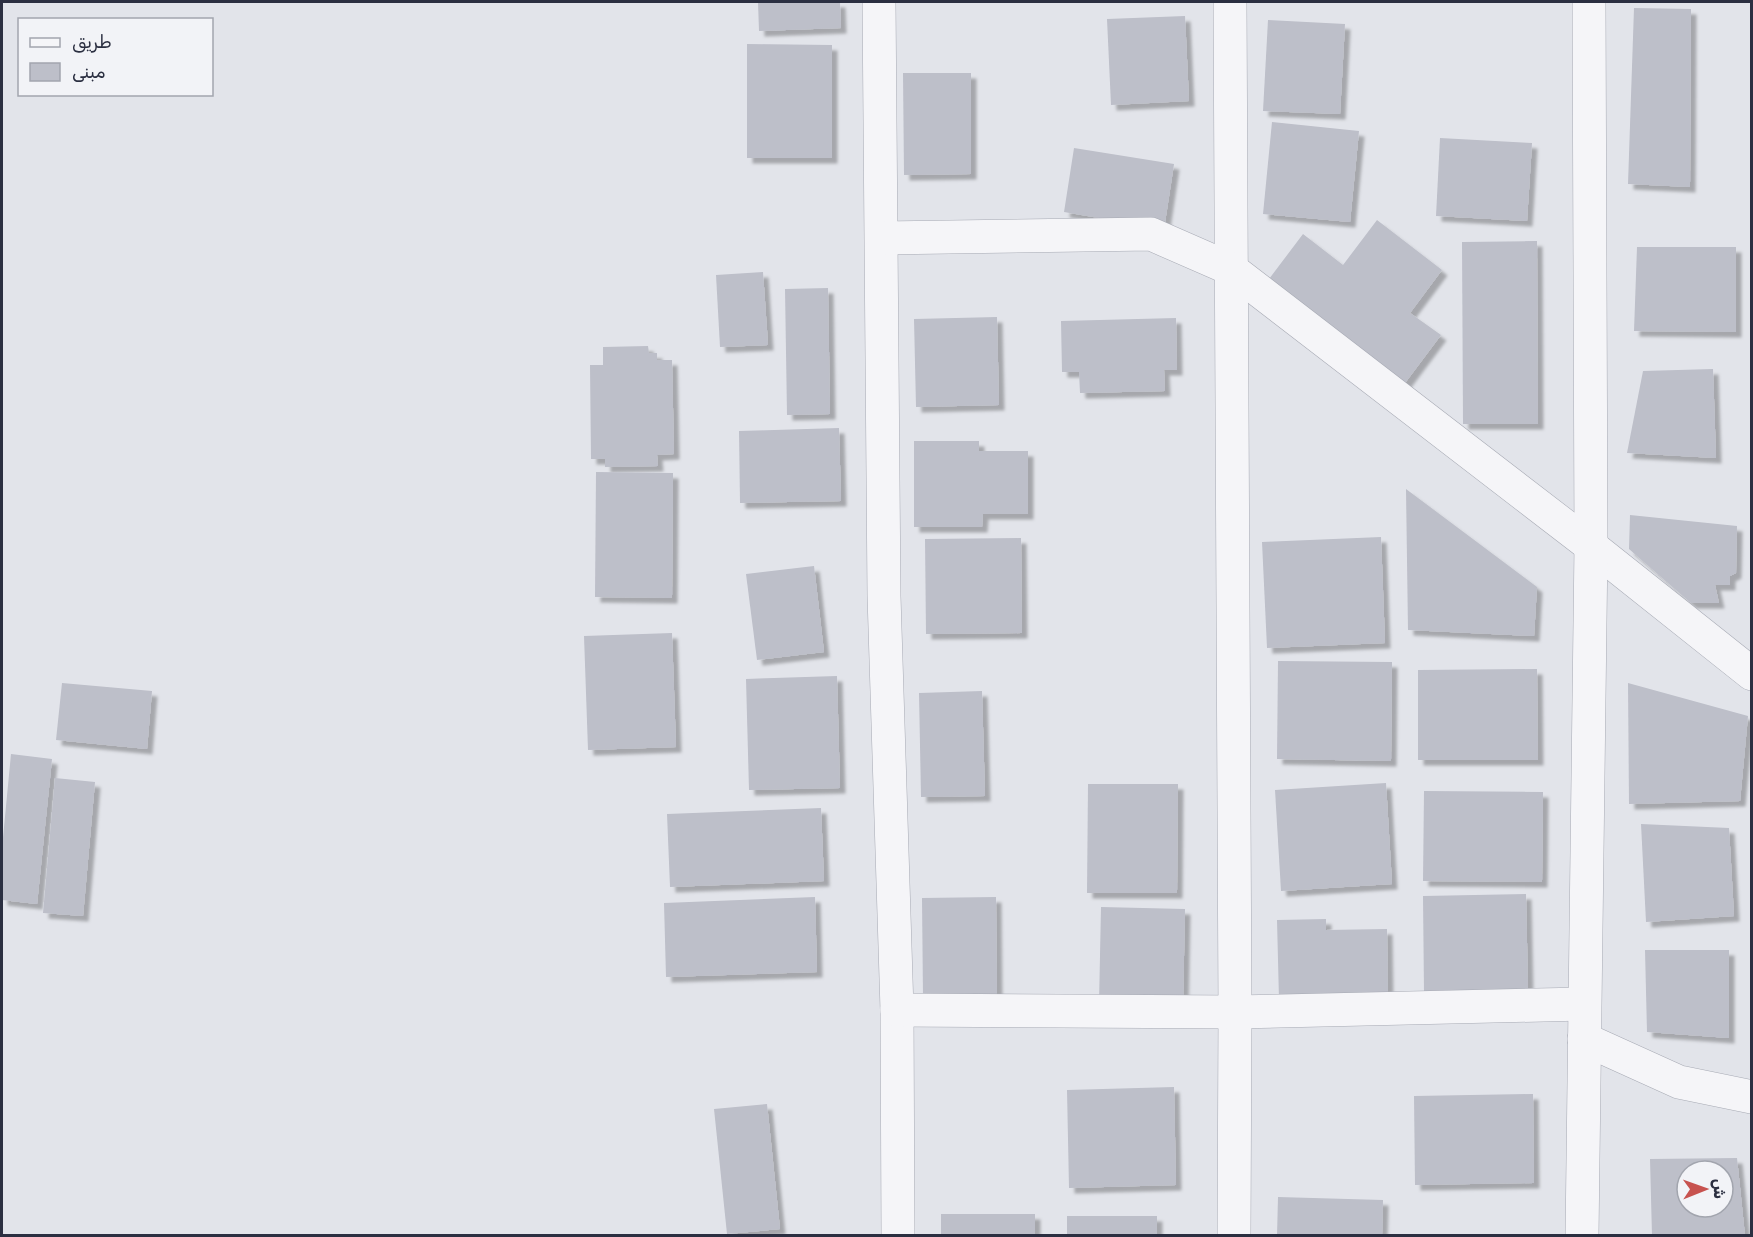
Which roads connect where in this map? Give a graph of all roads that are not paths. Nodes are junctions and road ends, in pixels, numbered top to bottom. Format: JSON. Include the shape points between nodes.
{"nodes":[{"id":1,"x":879,"y":2,"type":"edge"},
{"id":2,"x":1230,"y":2,"type":"edge"},
{"id":3,"x":1588,"y":2,"type":"edge"},
{"id":4,"x":882,"y":238,"type":"junction"},
{"id":5,"x":1232,"y":269,"type":"junction"},
{"id":6,"x":1590,"y":546,"type":"junction"},
{"id":7,"x":1752,"y":674,"type":"edge"},
{"id":8,"x":1584,"y":1004,"type":"junction"},
{"id":9,"x":897,"y":1010,"type":"junction"},
{"id":10,"x":1235,"y":1012,"type":"junction"},
{"id":11,"x":1584,"y":1039,"type":"junction"},
{"id":12,"x":1752,"y":1097,"type":"edge"},
{"id":13,"x":898,"y":1236,"type":"edge"},
{"id":14,"x":1234,"y":1236,"type":"edge"},
{"id":15,"x":1582,"y":1236,"type":"edge"}],
"edges":[{"from":1,"to":4,"type":"street"},
{"from":2,"to":5,"type":"street"},
{"from":3,"to":6,"type":"street"},
{"from":4,"to":5,"type":"street","via":[[1150,234]]},
{"from":4,"to":9,"type":"street","via":[[884,596]]},
{"from":5,"to":6,"type":"street"},
{"from":5,"to":10,"type":"street"},
{"from":6,"to":7,"type":"street"},
{"from":6,"to":8,"type":"street"},
{"from":8,"to":10,"type":"street"},
{"from":8,"to":11,"type":"street"},
{"from":9,"to":10,"type":"street"},
{"from":9,"to":13,"type":"street"},
{"from":10,"to":14,"type":"street"},
{"from":11,"to":12,"type":"street","via":[[1679,1082]]},
{"from":11,"to":15,"type":"street"}]}
